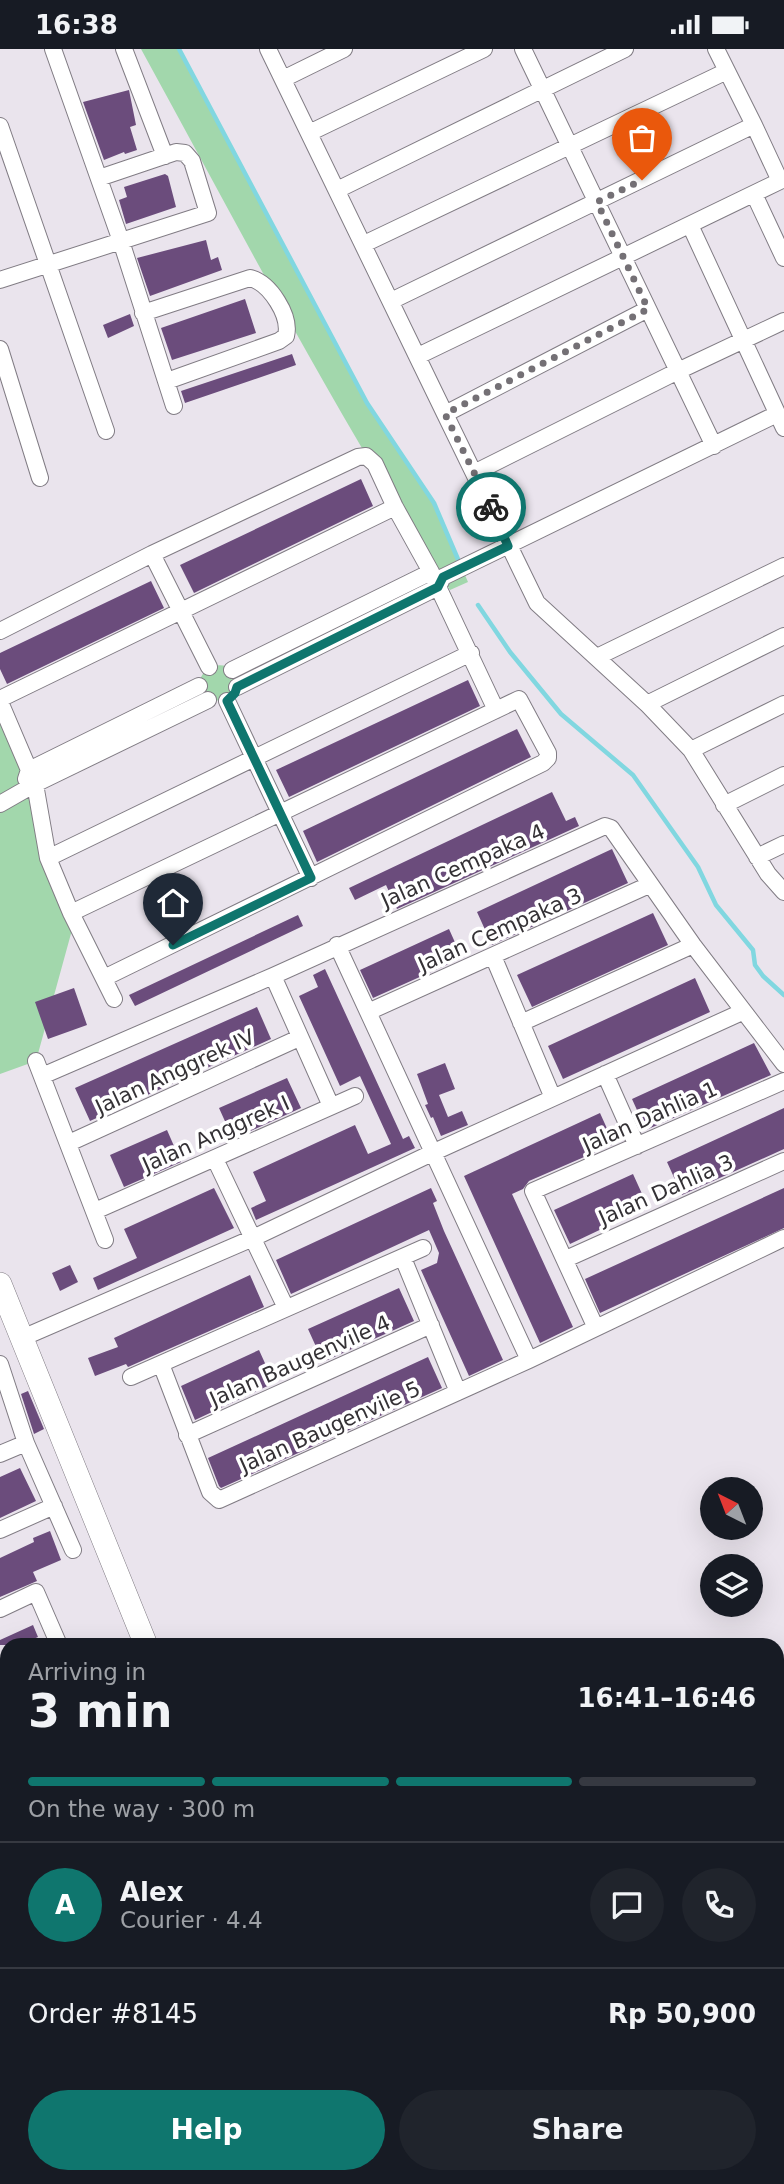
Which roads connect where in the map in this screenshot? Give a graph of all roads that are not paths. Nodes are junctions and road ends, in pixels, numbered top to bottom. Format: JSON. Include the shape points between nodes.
{"nodes":[{"id":1,"x":53,"y":49,"type":"edge"},
{"id":2,"x":124,"y":49,"type":"edge"},
{"id":3,"x":268,"y":49,"type":"edge"},
{"id":4,"x":344,"y":49,"type":"edge"},
{"id":5,"x":484,"y":49,"type":"edge"},
{"id":6,"x":523,"y":49,"type":"edge"},
{"id":7,"x":625,"y":49,"type":"edge"},
{"id":8,"x":716,"y":49,"type":"edge"},
{"id":9,"x":451,"y":56,"type":"edge"},
{"id":10,"x":727,"y":71,"type":"junction"},
{"id":11,"x":283,"y":79,"type":"junction"},
{"id":12,"x":542,"y":90,"type":"junction"},
{"id":13,"x":754,"y":125,"type":"junction"},
{"id":14,"x":0,"y":126,"type":"edge"},
{"id":15,"x":309,"y":132,"type":"junction"},
{"id":16,"x":570,"y":146,"type":"junction"},
{"id":17,"x":165,"y":156,"type":"junction"},
{"id":18,"x":99,"y":178,"type":"junction"},
{"id":19,"x":337,"y":190,"type":"junction"},
{"id":20,"x":754,"y":194,"type":"junction"},
{"id":21,"x":597,"y":202,"type":"junction"},
{"id":22,"x":690,"y":225,"type":"junction"},
{"id":23,"x":121,"y":241,"type":"junction"},
{"id":24,"x":364,"y":244,"type":"junction"},
{"id":25,"x":623,"y":257,"type":"junction"},
{"id":26,"x":784,"y":258,"type":"edge"},
{"id":27,"x":50,"y":264,"type":"junction"},
{"id":28,"x":0,"y":280,"type":"edge"},
{"id":29,"x":391,"y":301,"type":"junction"},
{"id":30,"x":648,"y":309,"type":"junction"},
{"id":31,"x":143,"y":313,"type":"junction"},
{"id":32,"x":784,"y":321,"type":"edge"},
{"id":33,"x":744,"y":340,"type":"junction"},
{"id":34,"x":0,"y":349,"type":"edge"},
{"id":35,"x":418,"y":356,"type":"junction"},
{"id":36,"x":678,"y":370,"type":"junction"},
{"id":37,"x":167,"y":381,"type":"junction"},
{"id":38,"x":174,"y":406,"type":"dead end"},
{"id":39,"x":445,"y":414,"type":"junction"},
{"id":40,"x":781,"y":421,"type":"edge"},
{"id":41,"x":106,"y":432,"type":"dead end"},
{"id":42,"x":714,"y":446,"type":"junction"},
{"id":43,"x":475,"y":473,"type":"junction"},
{"id":44,"x":40,"y":478,"type":"dead end"},
{"id":45,"x":395,"y":507,"type":"junction"},
{"id":46,"x":508,"y":546,"type":"junction"},
{"id":47,"x":152,"y":554,"type":"junction"},
{"id":48,"x":784,"y":566,"type":"edge"},
{"id":49,"x":438,"y":579,"type":"junction"},
{"id":50,"x":180,"y":612,"type":"junction"},
{"id":51,"x":0,"y":631,"type":"edge"},
{"id":52,"x":784,"y":636,"type":"edge"},
{"id":53,"x":471,"y":653,"type":"junction"},
{"id":54,"x":597,"y":657,"type":"junction"},
{"id":55,"x":209,"y":667,"type":"junction"},
{"id":56,"x":232,"y":670,"type":"junction"},
{"id":57,"x":199,"y":686,"type":"junction"},
{"id":58,"x":237,"y":687,"type":"junction"},
{"id":59,"x":0,"y":700,"type":"edge"},
{"id":60,"x":208,"y":700,"type":"junction"},
{"id":61,"x":227,"y":701,"type":"junction"},
{"id":62,"x":647,"y":704,"type":"junction"},
{"id":63,"x":784,"y":704,"type":"edge"},
{"id":64,"x":496,"y":710,"type":"junction"},
{"id":65,"x":691,"y":750,"type":"junction"},
{"id":66,"x":253,"y":758,"type":"junction"},
{"id":67,"x":784,"y":775,"type":"edge"},
{"id":68,"x":28,"y":782,"type":"junction"},
{"id":69,"x":0,"y":804,"type":"edge"},
{"id":70,"x":724,"y":805,"type":"junction"},
{"id":71,"x":280,"y":813,"type":"junction"},
{"id":72,"x":784,"y":844,"type":"edge"},
{"id":73,"x":757,"y":857,"type":"junction"},
{"id":74,"x":48,"y":858,"type":"junction"},
{"id":75,"x":311,"y":878,"type":"junction"},
{"id":76,"x":649,"y":885,"type":"junction"},
{"id":77,"x":783,"y":890,"type":"edge"},
{"id":78,"x":71,"y":913,"type":"junction"},
{"id":79,"x":337,"y":945,"type":"junction"},
{"id":80,"x":693,"y":945,"type":"junction"},
{"id":81,"x":493,"y":956,"type":"junction"},
{"id":82,"x":273,"y":976,"type":"junction"},
{"id":83,"x":104,"y":978,"type":"junction"},
{"id":84,"x":114,"y":999,"type":"dead end"},
{"id":85,"x":742,"y":1011,"type":"junction"},
{"id":86,"x":368,"y":1012,"type":"junction"},
{"id":87,"x":522,"y":1023,"type":"junction"},
{"id":88,"x":299,"y":1038,"type":"junction"},
{"id":89,"x":36,"y":1061,"type":"dead end"},
{"id":90,"x":784,"y":1065,"type":"edge"},
{"id":91,"x":605,"y":1074,"type":"junction"},
{"id":92,"x":42,"y":1076,"type":"junction"},
{"id":93,"x":784,"y":1081,"type":"edge"},
{"id":94,"x":355,"y":1095,"type":"dead end"},
{"id":95,"x":553,"y":1098,"type":"junction"},
{"id":96,"x":331,"y":1106,"type":"junction"},
{"id":97,"x":69,"y":1143,"type":"junction"},
{"id":98,"x":637,"y":1146,"type":"junction"},
{"id":99,"x":432,"y":1153,"type":"junction"},
{"id":100,"x":215,"y":1159,"type":"junction"},
{"id":101,"x":784,"y":1160,"type":"edge"},
{"id":102,"x":95,"y":1212,"type":"junction"},
{"id":103,"x":253,"y":1238,"type":"junction"},
{"id":104,"x":784,"y":1238,"type":"edge"},
{"id":105,"x":105,"y":1240,"type":"dead end"},
{"id":106,"x":423,"y":1248,"type":"dead end"},
{"id":107,"x":403,"y":1258,"type":"junction"},
{"id":108,"x":566,"y":1259,"type":"junction"},
{"id":109,"x":0,"y":1284,"type":"edge"},
{"id":110,"x":286,"y":1308,"type":"junction"},
{"id":111,"x":431,"y":1325,"type":"junction"},
{"id":112,"x":595,"y":1327,"type":"junction"},
{"id":113,"x":26,"y":1346,"type":"junction"},
{"id":114,"x":529,"y":1360,"type":"junction"},
{"id":115,"x":0,"y":1364,"type":"edge"},
{"id":116,"x":161,"y":1364,"type":"junction"},
{"id":117,"x":131,"y":1377,"type":"dead end"},
{"id":118,"x":458,"y":1392,"type":"junction"},
{"id":119,"x":187,"y":1435,"type":"junction"},
{"id":120,"x":26,"y":1443,"type":"junction"},
{"id":121,"x":0,"y":1454,"type":"edge"},
{"id":122,"x":54,"y":1506,"type":"junction"},
{"id":123,"x":0,"y":1530,"type":"edge"},
{"id":124,"x":73,"y":1551,"type":"dead end"},
{"id":125,"x":0,"y":1608,"type":"edge"},
{"id":126,"x":56,"y":1638,"type":"edge"},
{"id":127,"x":143,"y":1638,"type":"edge"}],
"edges":[{"from":1,"to":18,"type":"street"},
{"from":2,"to":17,"type":"street"},
{"from":3,"to":11,"type":"street"},
{"from":4,"to":11,"type":"street"},
{"from":5,"to":9,"type":"street"},
{"from":6,"to":12,"type":"street"},
{"from":7,"to":12,"type":"street"},
{"from":8,"to":10,"type":"street"},
{"from":9,"to":15,"type":"street"},
{"from":10,"to":13,"type":"street"},
{"from":10,"to":16,"type":"street"},
{"from":11,"to":15,"type":"street"},
{"from":12,"to":16,"type":"street"},
{"from":12,"to":19,"type":"street"},
{"from":13,"to":20,"type":"street","via":[[780,181]]},
{"from":13,"to":21,"type":"street"},
{"from":14,"to":27,"type":"street"},
{"from":15,"to":19,"type":"street"},
{"from":16,"to":21,"type":"street"},
{"from":16,"to":24,"type":"street"},
{"from":17,"to":18,"type":"street"},
{"from":17,"to":23,"type":"street","via":[[181,152],[189,157],[208,213]]},
{"from":18,"to":23,"type":"street"},
{"from":19,"to":24,"type":"street"},
{"from":20,"to":22,"type":"street"},
{"from":20,"to":26,"type":"street"},
{"from":21,"to":25,"type":"street"},
{"from":21,"to":29,"type":"street"},
{"from":22,"to":25,"type":"street"},
{"from":22,"to":33,"type":"street"},
{"from":23,"to":27,"type":"street"},
{"from":23,"to":31,"type":"street"},
{"from":24,"to":29,"type":"street"},
{"from":25,"to":30,"type":"street"},
{"from":25,"to":35,"type":"street"},
{"from":27,"to":28,"type":"street"},
{"from":27,"to":41,"type":"street"},
{"from":29,"to":35,"type":"street"},
{"from":30,"to":36,"type":"street"},
{"from":30,"to":39,"type":"street"},
{"from":31,"to":37,"type":"street"},
{"from":31,"to":37,"type":"street","via":[[250,278],[273,295],[286,322],[286,336],[279,341]]},
{"from":32,"to":33,"type":"street"},
{"from":33,"to":36,"type":"street"},
{"from":33,"to":40,"type":"street"},
{"from":34,"to":44,"type":"street"},
{"from":35,"to":39,"type":"street"},
{"from":36,"to":42,"type":"street"},
{"from":36,"to":43,"type":"street"},
{"from":37,"to":38,"type":"street"},
{"from":39,"to":43,"type":"street"},
{"from":40,"to":42,"type":"street"},
{"from":42,"to":46,"type":"street"},
{"from":43,"to":46,"type":"street"},
{"from":45,"to":47,"type":"street","via":[[372,460],[362,456]]},
{"from":45,"to":49,"type":"street"},
{"from":45,"to":50,"type":"street"},
{"from":46,"to":49,"type":"street"},
{"from":46,"to":54,"type":"street","via":[[537,603]]},
{"from":47,"to":50,"type":"street"},
{"from":47,"to":51,"type":"street"},
{"from":48,"to":54,"type":"street"},
{"from":49,"to":53,"type":"street"},
{"from":49,"to":56,"type":"street"},
{"from":49,"to":58,"type":"street"},
{"from":50,"to":55,"type":"street"},
{"from":50,"to":59,"type":"street"},
{"from":52,"to":62,"type":"street"},
{"from":53,"to":64,"type":"street"},
{"from":53,"to":66,"type":"street"},
{"from":54,"to":62,"type":"street"},
{"from":55,"to":56,"type":"street","via":[[218,664]]},
{"from":55,"to":57,"type":"street","via":[[201,674]]},
{"from":56,"to":58,"type":"street"},
{"from":57,"to":60,"type":"street"},
{"from":57,"to":68,"type":"street"},
{"from":58,"to":61,"type":"street"},
{"from":59,"to":68,"type":"street"},
{"from":60,"to":61,"type":"street"},
{"from":60,"to":68,"type":"street"},
{"from":61,"to":66,"type":"street"},
{"from":62,"to":65,"type":"street"},
{"from":63,"to":65,"type":"street"},
{"from":64,"to":71,"type":"street"},
{"from":64,"to":75,"type":"street","via":[[519,699],[548,758]]},
{"from":65,"to":70,"type":"street"},
{"from":66,"to":71,"type":"street"},
{"from":66,"to":74,"type":"street"},
{"from":67,"to":70,"type":"street"},
{"from":68,"to":69,"type":"street"},
{"from":68,"to":74,"type":"street"},
{"from":70,"to":73,"type":"street"},
{"from":71,"to":75,"type":"street"},
{"from":71,"to":78,"type":"street"},
{"from":72,"to":73,"type":"street"},
{"from":73,"to":77,"type":"street"},
{"from":74,"to":78,"type":"street"},
{"from":75,"to":83,"type":"street"},
{"from":76,"to":79,"type":"street","name":"Jalan Cempaka 4","via":[[607,826]]},
{"from":76,"to":80,"type":"street"},
{"from":76,"to":81,"type":"street","name":"Jalan Cempaka 3"},
{"from":78,"to":83,"type":"street"},
{"from":79,"to":82,"type":"street","name":"Jalan Cempaka 4"},
{"from":79,"to":86,"type":"street"},
{"from":80,"to":85,"type":"street"},
{"from":80,"to":87,"type":"street"},
{"from":81,"to":86,"type":"street","name":"Jalan Cempaka 3"},
{"from":81,"to":87,"type":"street"},
{"from":82,"to":88,"type":"street"},
{"from":82,"to":92,"type":"street","name":"Jalan Cempaka 4"},
{"from":83,"to":84,"type":"street"},
{"from":85,"to":90,"type":"street"},
{"from":85,"to":91,"type":"street"},
{"from":86,"to":99,"type":"street"},
{"from":87,"to":95,"type":"street"},
{"from":88,"to":96,"type":"street"},
{"from":88,"to":97,"type":"street","name":"Jalan Anggrek IV"},
{"from":89,"to":92,"type":"street"},
{"from":91,"to":95,"type":"street"},
{"from":91,"to":98,"type":"street"},
{"from":92,"to":97,"type":"street"},
{"from":93,"to":98,"type":"street","name":"Jalan Dahlia 1"},
{"from":94,"to":96,"type":"street","name":"Jalan Anggrek I"},
{"from":95,"to":99,"type":"street"},
{"from":96,"to":100,"type":"street","name":"Jalan Anggrek I"},
{"from":97,"to":102,"type":"street"},
{"from":98,"to":108,"type":"street","name":"Jalan Dahlia 1","via":[[533,1191]]},
{"from":99,"to":103,"type":"street"},
{"from":99,"to":114,"type":"street"},
{"from":100,"to":102,"type":"street","name":"Jalan Anggrek I"},
{"from":100,"to":103,"type":"street"},
{"from":101,"to":108,"type":"street","name":"Jalan Dahlia 3"},
{"from":102,"to":105,"type":"street"},
{"from":103,"to":110,"type":"street"},
{"from":103,"to":113,"type":"street"},
{"from":104,"to":112,"type":"street","name":"Jalan Baugenvile 5"},
{"from":106,"to":107,"type":"street"},
{"from":107,"to":110,"type":"street"},
{"from":107,"to":111,"type":"street"},
{"from":108,"to":112,"type":"street"},
{"from":109,"to":113,"type":"main road"},
{"from":110,"to":116,"type":"street"},
{"from":111,"to":118,"type":"street"},
{"from":111,"to":119,"type":"street","name":"Jalan Baugenvile 4"},
{"from":112,"to":114,"type":"street","name":"Jalan Baugenvile 5"},
{"from":113,"to":115,"type":"street"},
{"from":113,"to":127,"type":"main road"},
{"from":114,"to":118,"type":"street","name":"Jalan Baugenvile 5"},
{"from":115,"to":120,"type":"street"},
{"from":116,"to":117,"type":"street"},
{"from":116,"to":119,"type":"street"},
{"from":118,"to":119,"type":"street","name":"Jalan Baugenvile 5","via":[[219,1500],[209,1492]]},
{"from":120,"to":121,"type":"street"},
{"from":120,"to":122,"type":"street"},
{"from":122,"to":123,"type":"street"},
{"from":122,"to":124,"type":"street"},
{"from":125,"to":126,"type":"street","via":[[36,1592]]}]}
